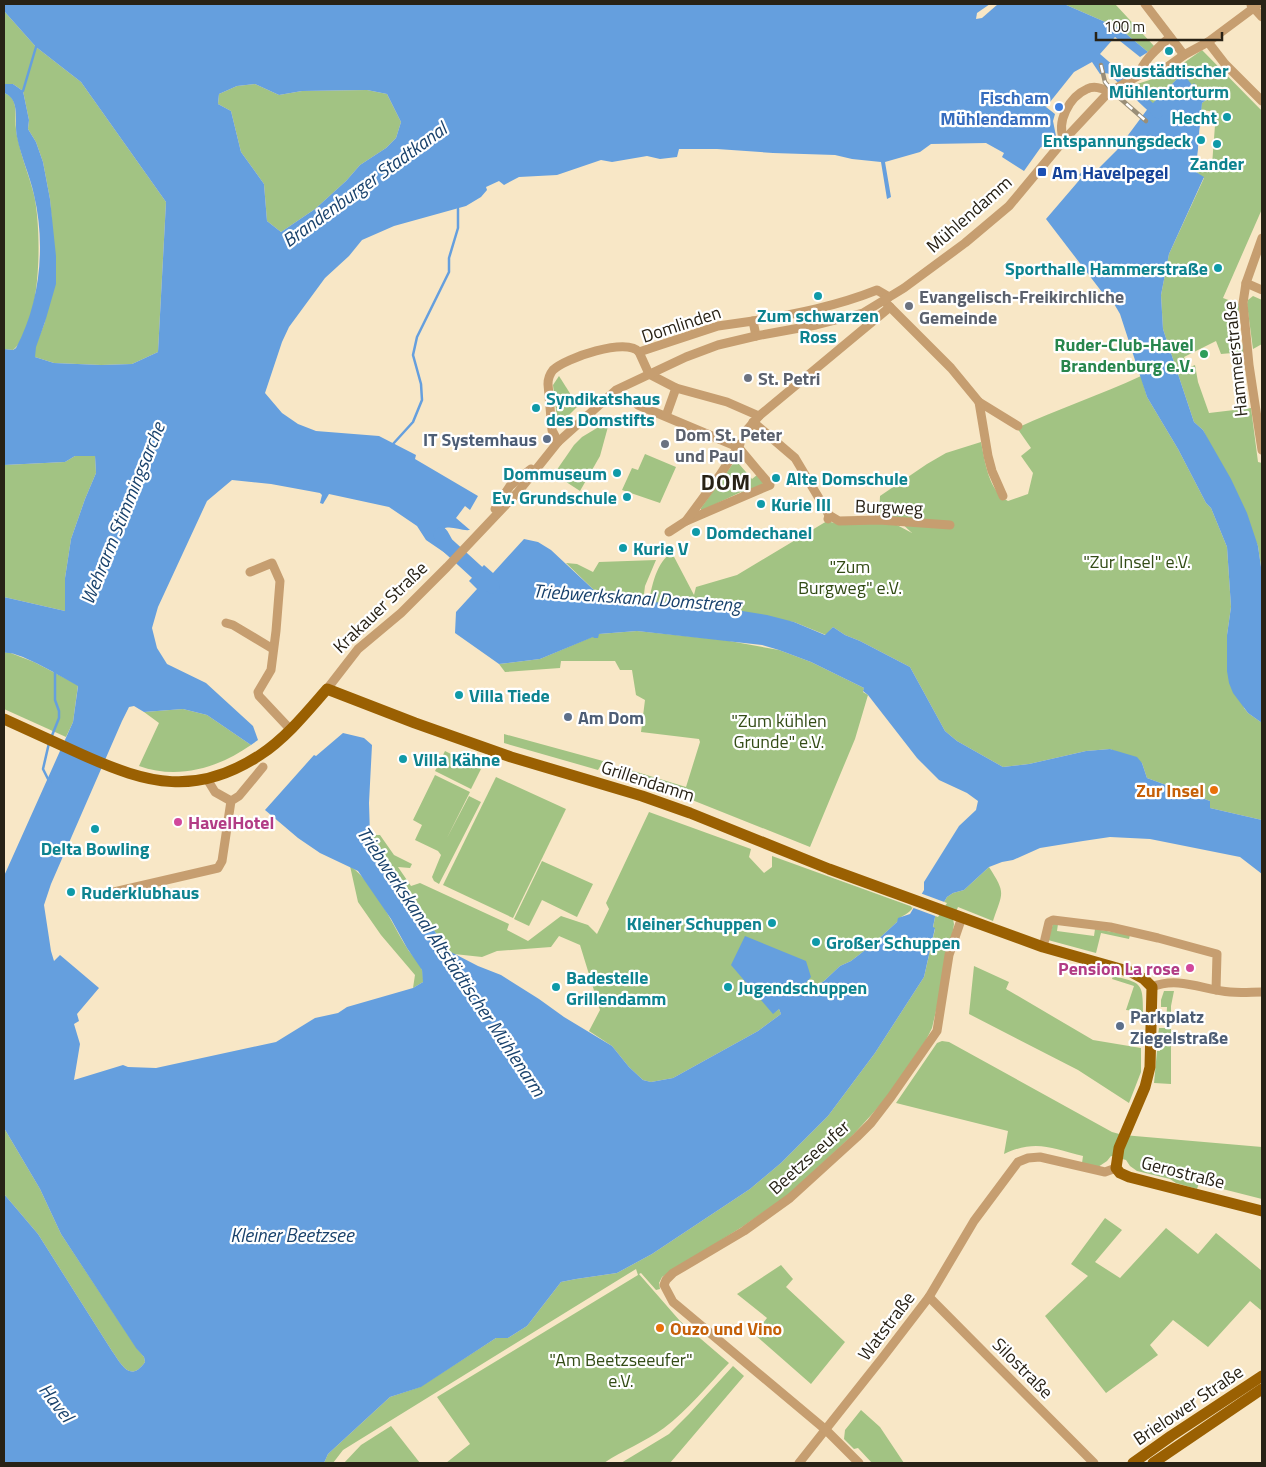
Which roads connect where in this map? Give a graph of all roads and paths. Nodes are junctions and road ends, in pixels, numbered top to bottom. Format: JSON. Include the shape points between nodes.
{"nodes":[{"id":1,"x":1145,"y":4,"type":"edge"},
{"id":2,"x":1254,"y":5,"type":"edge"},
{"id":3,"x":1262,"y":17,"type":"edge"},
{"id":4,"x":1170,"y":38,"type":"junction"},
{"id":5,"x":1208,"y":42,"type":"junction"},
{"id":6,"x":1184,"y":55,"type":"junction"},
{"id":7,"x":1136,"y":76,"type":"junction"},
{"id":8,"x":1113,"y":90,"type":"junction"},
{"id":9,"x":1262,"y":101,"type":"edge"},
{"id":10,"x":1064,"y":140,"type":"junction"},
{"id":11,"x":1262,"y":238,"type":"edge"},
{"id":12,"x":1246,"y":283,"type":"junction"},
{"id":13,"x":1262,"y":290,"type":"edge"},
{"id":14,"x":888,"y":302,"type":"junction"},
{"id":15,"x":754,"y":321,"type":"junction"},
{"id":16,"x":756,"y":336,"type":"junction"},
{"id":17,"x":639,"y":352,"type":"junction"},
{"id":18,"x":649,"y":374,"type":"junction"},
{"id":19,"x":676,"y":388,"type":"junction"},
{"id":20,"x":979,"y":402,"type":"junction"},
{"id":21,"x":638,"y":405,"type":"dead end"},
{"id":22,"x":666,"y":416,"type":"junction"},
{"id":23,"x":756,"y":419,"type":"junction"},
{"id":24,"x":1018,"y":426,"type":"dead end"},
{"id":25,"x":746,"y":431,"type":"dead end"},
{"id":26,"x":558,"y":442,"type":"junction"},
{"id":27,"x":739,"y":446,"type":"junction"},
{"id":28,"x":1262,"y":450,"type":"edge"},
{"id":29,"x":1003,"y":496,"type":"dead end"},
{"id":30,"x":686,"y":521,"type":"junction"},
{"id":31,"x":950,"y":525,"type":"dead end"},
{"id":32,"x":669,"y":532,"type":"dead end"},
{"id":33,"x":476,"y":536,"type":"joint"},
{"id":34,"x":250,"y":572,"type":"dead end"},
{"id":35,"x":226,"y":623,"type":"dead end"},
{"id":36,"x":273,"y":649,"type":"junction"},
{"id":37,"x":327,"y":689,"type":"junction"},
{"id":38,"x":4,"y":719,"type":"edge"},
{"id":39,"x":290,"y":729,"type":"junction"},
{"id":40,"x":263,"y":767,"type":"dead end"},
{"id":41,"x":207,"y":778,"type":"junction"},
{"id":42,"x":231,"y":801,"type":"junction"},
{"id":43,"x":114,"y":892,"type":"dead end"},
{"id":44,"x":958,"y":915,"type":"junction"},
{"id":45,"x":1043,"y":947,"type":"junction"},
{"id":46,"x":1152,"y":987,"type":"junction"},
{"id":47,"x":1216,"y":990,"type":"junction"},
{"id":48,"x":1262,"y":992,"type":"edge"},
{"id":49,"x":1040,"y":1157,"type":"joint"},
{"id":50,"x":1116,"y":1168,"type":"junction"},
{"id":51,"x":1262,"y":1211,"type":"edge"},
{"id":52,"x":929,"y":1297,"type":"junction"},
{"id":53,"x":1262,"y":1376,"type":"edge"},
{"id":54,"x":1262,"y":1389,"type":"edge"},
{"id":55,"x":826,"y":1430,"type":"junction"},
{"id":56,"x":799,"y":1463,"type":"edge"},
{"id":57,"x":858,"y":1463,"type":"edge"},
{"id":58,"x":1094,"y":1463,"type":"edge"},
{"id":59,"x":1133,"y":1463,"type":"edge"},
{"id":60,"x":1153,"y":1463,"type":"edge"}],
"edges":[{"from":1,"to":4,"type":"street"},
{"from":2,"to":3,"type":"street"},
{"from":2,"to":5,"type":"street","name":"Mühlendamm"},
{"from":4,"to":6,"type":"street"},
{"from":4,"to":7,"type":"street","name":"Mühlendamm","via":[[1148,58]]},
{"from":5,"to":6,"type":"street","name":"Mühlendamm"},
{"from":5,"to":9,"type":"street"},
{"from":6,"to":7,"type":"street","name":"Mühlendamm","via":[[1166,68]]},
{"from":7,"to":8,"type":"street","name":"Mühlendamm"},
{"from":8,"to":10,"type":"street","name":"Mühlendamm"},
{"from":8,"to":10,"type":"street","via":[[1087,89],[1076,98],[1062,121]]},
{"from":10,"to":14,"type":"street","name":"Mühlendamm","via":[[1009,206]]},
{"from":11,"to":12,"type":"street","name":"Hammerstraße"},
{"from":12,"to":13,"type":"street"},
{"from":12,"to":28,"type":"street","name":"Hammerstraße","via":[[1242,303]]},
{"from":14,"to":15,"type":"street","name":"Domlinden","via":[[877,290],[798,314]]},
{"from":14,"to":16,"type":"street","name":"Domlinden","via":[[852,316]]},
{"from":14,"to":20,"type":"street"},
{"from":14,"to":23,"type":"street"},
{"from":15,"to":16,"type":"street"},
{"from":15,"to":17,"type":"street","name":"Domlinden","via":[[718,326]]},
{"from":16,"to":18,"type":"street","name":"Domlinden","via":[[710,348]]},
{"from":17,"to":18,"type":"street","name":"Domlinden"},
{"from":17,"to":26,"type":"street","via":[[631,346],[610,347],[554,370],[548,377],[548,384],[552,430]]},
{"from":18,"to":19,"type":"street","name":"Burgweg"},
{"from":18,"to":26,"type":"street","name":"Domlinden","via":[[616,390]]},
{"from":19,"to":22,"type":"street"},
{"from":19,"to":23,"type":"street","name":"Burgweg","via":[[727,402]]},
{"from":20,"to":24,"type":"street"},
{"from":20,"to":29,"type":"street","via":[[992,471]]},
{"from":21,"to":22,"type":"street"},
{"from":22,"to":27,"type":"street"},
{"from":23,"to":25,"type":"street"},
{"from":23,"to":31,"type":"street","name":"Burgweg","via":[[795,458],[828,517],[839,521]]},
{"from":26,"to":33,"type":"street","name":"Domlinden","via":[[518,492]]},
{"from":27,"to":30,"type":"street"},
{"from":27,"to":30,"type":"street","via":[[770,485]]},
{"from":30,"to":32,"type":"street"},
{"from":33,"to":37,"type":"street","name":"Krakauer Straße","via":[[401,613],[358,648]]},
{"from":34,"to":36,"type":"street","via":[[272,564],[280,581]]},
{"from":35,"to":36,"type":"street"},
{"from":36,"to":39,"type":"street","via":[[271,670],[258,692]]},
{"from":37,"to":39,"type":"main road","name":"Krakauer Straße"},
{"from":37,"to":44,"type":"main road","name":"Grillendamm","via":[[511,757],[690,813],[902,897]]},
{"from":38,"to":41,"type":"main road","name":"Krakauer Straße","via":[[112,768],[154,781],[187,782]]},
{"from":39,"to":41,"type":"main road","name":"Krakauer Straße","via":[[260,755]]},
{"from":40,"to":42,"type":"street"},
{"from":41,"to":42,"type":"street","via":[[216,792]]},
{"from":42,"to":43,"type":"street","via":[[222,861],[218,868]]},
{"from":44,"to":45,"type":"main road","name":"Grillendamm"},
{"from":44,"to":55,"type":"street","name":"Beetzseeufer","via":[[937,1031],[891,1097],[858,1137],[790,1198],[744,1231],[673,1273],[664,1285],[673,1302]]},
{"from":45,"to":46,"type":"main road","name":"Grillendamm","via":[[1131,972],[1144,978]]},
{"from":45,"to":47,"type":"street","via":[[1049,922],[1053,920],[1110,927],[1158,938],[1218,954]]},
{"from":46,"to":47,"type":"street","via":[[1174,982]]},
{"from":46,"to":50,"type":"main road","via":[[1150,1068],[1119,1148]]},
{"from":47,"to":48,"type":"street"},
{"from":49,"to":50,"type":"street","name":"Gerostraße","via":[[1105,1172]]},
{"from":49,"to":52,"type":"street","name":"Watstraße","via":[[1018,1162],[974,1222]]},
{"from":50,"to":51,"type":"main road","name":"Gerostraße","via":[[1129,1177]]},
{"from":52,"to":55,"type":"street","name":"Watstraße"},
{"from":52,"to":58,"type":"street","name":"Silostraße"},
{"from":53,"to":59,"type":"main road","name":"Brielower Straße"},
{"from":54,"to":60,"type":"main road","name":"Brielower Straße"},
{"from":55,"to":56,"type":"street","name":"Watstraße"},
{"from":55,"to":57,"type":"street"}]}
